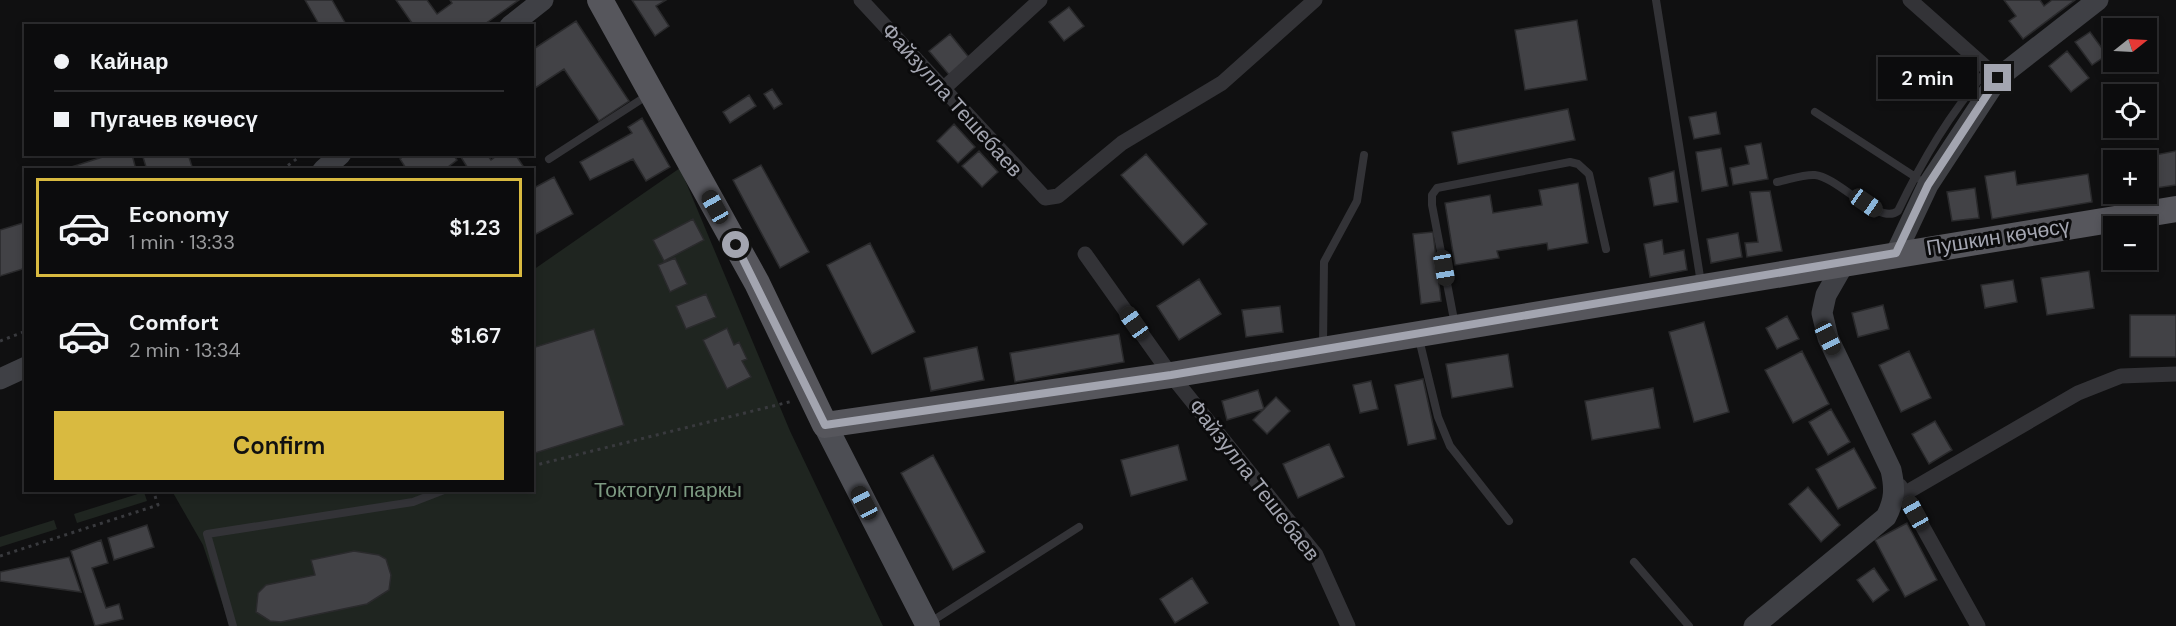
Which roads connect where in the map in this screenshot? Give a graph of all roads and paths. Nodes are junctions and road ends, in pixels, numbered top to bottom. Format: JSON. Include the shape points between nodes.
{"nodes":[{"id":1,"x":543,"y":0,"type":"edge"},
{"id":2,"x":600,"y":0,"type":"edge"},
{"id":3,"x":861,"y":0,"type":"edge"},
{"id":4,"x":1040,"y":0,"type":"edge"},
{"id":5,"x":1315,"y":0,"type":"edge"},
{"id":6,"x":1656,"y":0,"type":"edge"},
{"id":7,"x":1910,"y":0,"type":"edge"},
{"id":8,"x":2098,"y":0,"type":"edge"},
{"id":9,"x":513,"y":24,"type":"edge"},
{"id":10,"x":1993,"y":73,"type":"junction"},
{"id":11,"x":942,"y":90,"type":"junction"},
{"id":12,"x":652,"y":92,"type":"junction"},
{"id":13,"x":1815,"y":112,"type":"dead end"},
{"id":14,"x":1364,"y":155,"type":"dead end"},
{"id":15,"x":300,"y":156,"type":"edge"},
{"id":16,"x":549,"y":159,"type":"dead end"},
{"id":17,"x":285,"y":168,"type":"edge"},
{"id":18,"x":1921,"y":181,"type":"junction"},
{"id":19,"x":1777,"y":183,"type":"dead end"},
{"id":20,"x":2176,"y":209,"type":"edge"},
{"id":21,"x":1606,"y":249,"type":"dead end"},
{"id":22,"x":1896,"y":253,"type":"junction"},
{"id":23,"x":1085,"y":254,"type":"dead end"},
{"id":24,"x":1845,"y":262,"type":"junction"},
{"id":25,"x":1701,"y":288,"type":"junction"},
{"id":26,"x":1456,"y":329,"type":"junction"},
{"id":27,"x":24,"y":332,"type":"edge"},
{"id":28,"x":1419,"y":335,"type":"junction"},
{"id":29,"x":0,"y":341,"type":"edge"},
{"id":30,"x":1323,"y":350,"type":"junction"},
{"id":31,"x":24,"y":368,"type":"edge"},
{"id":32,"x":2176,"y":374,"type":"edge"},
{"id":33,"x":1171,"y":375,"type":"junction"},
{"id":34,"x":0,"y":379,"type":"edge"},
{"id":35,"x":813,"y":396,"type":"junction"},
{"id":36,"x":825,"y":425,"type":"junction"},
{"id":37,"x":534,"y":465,"type":"edge"},
{"id":38,"x":1891,"y":470,"type":"junction"},
{"id":39,"x":154,"y":492,"type":"edge"},
{"id":40,"x":439,"y":492,"type":"edge"},
{"id":41,"x":1904,"y":494,"type":"junction"},
{"id":42,"x":1509,"y":521,"type":"dead end"},
{"id":43,"x":1079,"y":527,"type":"dead end"},
{"id":44,"x":0,"y":556,"type":"edge"},
{"id":45,"x":1634,"y":562,"type":"dead end"},
{"id":46,"x":928,"y":625,"type":"edge"},
{"id":47,"x":233,"y":626,"type":"edge"},
{"id":48,"x":1348,"y":626,"type":"edge"},
{"id":49,"x":1689,"y":626,"type":"edge"},
{"id":50,"x":1754,"y":626,"type":"edge"},
{"id":51,"x":1978,"y":626,"type":"edge"}],
"edges":[{"from":1,"to":9,"type":"main road"},
{"from":2,"to":12,"type":"highway"},
{"from":3,"to":11,"type":"street","name":"Файзулла Тешебаев"},
{"from":4,"to":11,"type":"street"},
{"from":5,"to":11,"type":"street","name":"Файзулла Тешебаев","via":[[1222,83],[1122,143],[1058,196],[1045,198]]},
{"from":6,"to":25,"type":"lane"},
{"from":7,"to":10,"type":"street"},
{"from":8,"to":10,"type":"main road"},
{"from":10,"to":18,"type":"main road"},
{"from":12,"to":16,"type":"lane"},
{"from":12,"to":35,"type":"highway","via":[[757,283]]},
{"from":13,"to":18,"type":"lane"},
{"from":14,"to":30,"type":"lane","via":[[1358,201],[1324,262]]},
{"from":15,"to":17,"type":"path"},
{"from":18,"to":19,"type":"lane","via":[[1893,215],[1882,215],[1850,191],[1815,175]]},
{"from":18,"to":22,"type":"main road"},
{"from":20,"to":22,"type":"highway","name":"Пушкин көчөсү"},
{"from":21,"to":26,"type":"lane","via":[[1589,174],[1578,164],[1570,162],[1437,188],[1432,205]]},
{"from":22,"to":24,"type":"highway","name":"Пушкин көчөсү"},
{"from":23,"to":33,"type":"street","name":"Файзулла Тешебаев"},
{"from":24,"to":25,"type":"highway","name":"Пушкин көчөсү"},
{"from":24,"to":38,"type":"main road","via":[[1826,295],[1822,313]]},
{"from":25,"to":26,"type":"highway","name":"Пушкин көчөсү"},
{"from":26,"to":28,"type":"highway","name":"Пушкин көчөсү"},
{"from":27,"to":29,"type":"path"},
{"from":28,"to":30,"type":"highway","name":"Пушкин көчөсү"},
{"from":28,"to":42,"type":"lane","via":[[1436,409],[1450,446]]},
{"from":30,"to":33,"type":"highway","name":"Пушкин көчөсү"},
{"from":31,"to":34,"type":"main road"},
{"from":32,"to":41,"type":"street","via":[[2132,375],[2094,386],[2043,411]]},
{"from":33,"to":36,"type":"highway","name":"Пушкин көчөсү"},
{"from":33,"to":48,"type":"street","name":"Файзулла Тешебаев","via":[[1316,555]]},
{"from":35,"to":36,"type":"highway"},
{"from":35,"to":37,"type":"path"},
{"from":36,"to":46,"type":"main road"},
{"from":38,"to":41,"type":"street"},
{"from":38,"to":50,"type":"main road","via":[[1895,489],[1886,517]]},
{"from":39,"to":44,"type":"path","via":[[158,505]]},
{"from":40,"to":47,"type":"lane","via":[[413,502],[207,534]]},
{"from":41,"to":51,"type":"street"},
{"from":43,"to":46,"type":"lane"},
{"from":45,"to":49,"type":"lane"}]}
